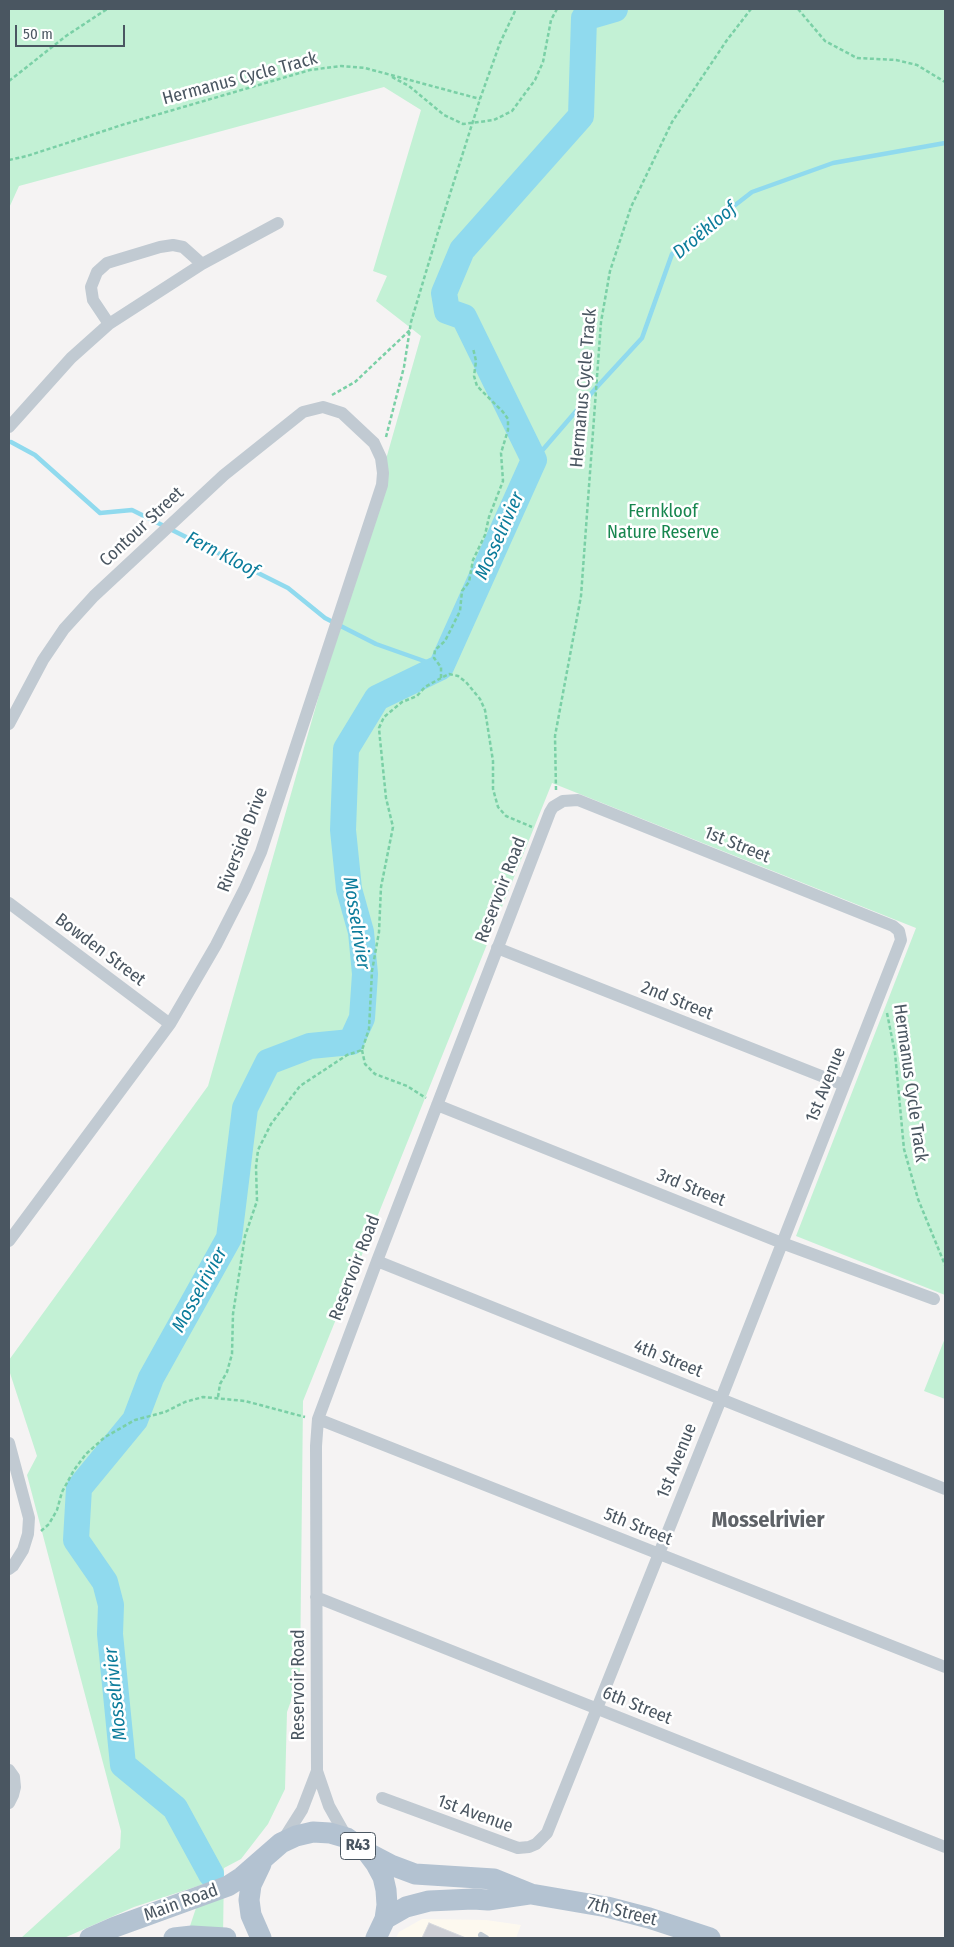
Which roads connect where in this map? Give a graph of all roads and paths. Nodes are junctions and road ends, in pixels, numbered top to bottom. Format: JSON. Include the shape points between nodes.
{"nodes":[{"id":1,"x":107,"y":9,"type":"edge"},
{"id":2,"x":516,"y":9,"type":"edge"},
{"id":3,"x":557,"y":9,"type":"edge"},
{"id":4,"x":751,"y":9,"type":"edge"},
{"id":5,"x":798,"y":9,"type":"edge"},
{"id":6,"x":386,"y":74,"type":"junction"},
{"id":7,"x":9,"y":81,"type":"edge"},
{"id":8,"x":945,"y":82,"type":"edge"},
{"id":9,"x":480,"y":99,"type":"junction"},
{"id":10,"x":474,"y":122,"type":"junction"},
{"id":11,"x":9,"y":160,"type":"edge"},
{"id":12,"x":278,"y":223,"type":"dead end"},
{"id":13,"x":202,"y":264,"type":"junction"},
{"id":14,"x":109,"y":324,"type":"junction"},
{"id":15,"x":410,"y":330,"type":"junction"},
{"id":16,"x":473,"y":348,"type":"dead end"},
{"id":17,"x":302,"y":412,"type":"junction"},
{"id":18,"x":342,"y":413,"type":"joint"},
{"id":19,"x":9,"y":427,"type":"edge"},
{"id":20,"x":381,"y":458,"type":"junction"},
{"id":21,"x":441,"y":678,"type":"junction"},
{"id":22,"x":9,"y":724,"type":"edge"},
{"id":23,"x":557,"y":804,"type":"junction"},
{"id":24,"x":542,"y":831,"type":"junction"},
{"id":25,"x":9,"y":903,"type":"edge"},
{"id":26,"x":901,"y":935,"type":"joint"},
{"id":27,"x":497,"y":948,"type":"junction"},
{"id":28,"x":883,"y":988,"type":"junction"},
{"id":29,"x":170,"y":1024,"type":"junction"},
{"id":30,"x":362,"y":1050,"type":"junction"},
{"id":31,"x":844,"y":1085,"type":"junction"},
{"id":32,"x":437,"y":1105,"type":"junction"},
{"id":33,"x":9,"y":1241,"type":"edge"},
{"id":34,"x":782,"y":1243,"type":"junction"},
{"id":35,"x":377,"y":1261,"type":"junction"},
{"id":36,"x":945,"y":1266,"type":"edge"},
{"id":37,"x":934,"y":1299,"type":"dead end"},
{"id":38,"x":218,"y":1397,"type":"junction"},
{"id":39,"x":721,"y":1399,"type":"junction"},
{"id":40,"x":318,"y":1419,"type":"junction"},
{"id":41,"x":9,"y":1443,"type":"edge"},
{"id":42,"x":945,"y":1489,"type":"edge"},
{"id":43,"x":28,"y":1534,"type":"junction"},
{"id":44,"x":658,"y":1554,"type":"junction"},
{"id":45,"x":9,"y":1569,"type":"edge"},
{"id":46,"x":316,"y":1597,"type":"junction"},
{"id":47,"x":945,"y":1667,"type":"edge"},
{"id":48,"x":596,"y":1708,"type":"junction"},
{"id":49,"x":9,"y":1770,"type":"edge"},
{"id":50,"x":317,"y":1771,"type":"junction"},
{"id":51,"x":382,"y":1798,"type":"dead end"},
{"id":52,"x":9,"y":1803,"type":"edge"},
{"id":53,"x":347,"y":1838,"type":"junction"},
{"id":54,"x":281,"y":1843,"type":"junction"},
{"id":55,"x":945,"y":1847,"type":"edge"},
{"id":56,"x":367,"y":1852,"type":"junction"},
{"id":57,"x":265,"y":1857,"type":"junction"},
{"id":58,"x":531,"y":1894,"type":"junction"},
{"id":59,"x":379,"y":1933,"type":"edge"},
{"id":60,"x":90,"y":1938,"type":"edge"},
{"id":61,"x":174,"y":1938,"type":"edge"},
{"id":62,"x":226,"y":1938,"type":"edge"},
{"id":63,"x":261,"y":1938,"type":"edge"},
{"id":64,"x":710,"y":1938,"type":"edge"}],
"edges":[{"from":1,"to":7,"type":"path","via":[[66,36]]},
{"from":2,"to":9,"type":"path"},
{"from":3,"to":10,"type":"path","via":[[535,80],[512,111],[494,120]]},
{"from":4,"to":23,"type":"path","name":"Hermanus Cycle Track","via":[[672,122],[632,207],[610,271],[600,322],[581,596],[555,736]]},
{"from":5,"to":8,"type":"path","via":[[825,40],[857,58],[896,60],[917,65]]},
{"from":6,"to":9,"type":"path","name":"Hermanus Cycle Track"},
{"from":6,"to":10,"type":"path","via":[[409,86],[444,115],[463,124]]},
{"from":6,"to":11,"type":"path","name":"Hermanus Cycle Track","via":[[341,66],[310,70]]},
{"from":9,"to":10,"type":"path"},
{"from":10,"to":15,"type":"path"},
{"from":12,"to":13,"type":"street"},
{"from":13,"to":14,"type":"street"},
{"from":13,"to":14,"type":"street","via":[[183,247],[173,245],[107,263],[97,272],[90,287],[93,300]]},
{"from":14,"to":19,"type":"street","via":[[71,358]]},
{"from":15,"to":17,"type":"path","via":[[355,382]]},
{"from":15,"to":20,"type":"path","via":[[404,368]]},
{"from":16,"to":21,"type":"path","via":[[477,386],[503,412],[508,420],[508,430],[501,453],[503,481],[473,560],[469,582],[462,591],[460,611],[445,641],[435,650],[434,658],[441,667]]},
{"from":17,"to":18,"type":"street","name":"Contour Street","via":[[323,407]]},
{"from":17,"to":22,"type":"street","name":"Contour Street","via":[[224,475],[94,596],[42,660]]},
{"from":18,"to":20,"type":"street","name":"Riverside Drive","via":[[374,443]]},
{"from":20,"to":29,"type":"street","name":"Riverside Drive","via":[[382,485],[261,852],[216,945]]},
{"from":21,"to":24,"type":"path","via":[[449,674],[458,676],[480,699],[485,710],[492,789],[498,808],[506,816]]},
{"from":21,"to":30,"type":"path","via":[[417,696],[402,702],[384,717],[379,728],[386,798],[393,827],[381,887],[369,1029]]},
{"from":23,"to":24,"type":"street","name":"Reservoir Road"},
{"from":23,"to":26,"type":"street","name":"1st Street","via":[[578,800],[893,926]]},
{"from":24,"to":27,"type":"street","name":"Reservoir Road"},
{"from":25,"to":29,"type":"street","name":"Bowden Street"},
{"from":26,"to":28,"type":"street","name":"1st Avenue"},
{"from":27,"to":31,"type":"street","name":"2nd Street"},
{"from":27,"to":32,"type":"street","name":"Reservoir Road"},
{"from":28,"to":31,"type":"street","name":"1st Avenue"},
{"from":28,"to":36,"type":"path","name":"Hermanus Cycle Track","via":[[895,1053],[904,1149],[918,1199]]},
{"from":29,"to":33,"type":"street","name":"Riverside Drive"},
{"from":30,"to":32,"type":"path","via":[[364,1064],[375,1074],[407,1086]]},
{"from":30,"to":38,"type":"path","via":[[347,1055],[300,1086],[271,1124],[258,1150],[257,1201],[245,1236],[232,1314],[232,1354]]},
{"from":31,"to":34,"type":"street","name":"1st Avenue"},
{"from":32,"to":34,"type":"street","name":"3rd Street"},
{"from":32,"to":35,"type":"street","name":"Reservoir Road"},
{"from":34,"to":37,"type":"street","name":"3rd Street"},
{"from":34,"to":39,"type":"street","name":"1st Avenue"},
{"from":35,"to":39,"type":"street","name":"4th Street"},
{"from":35,"to":40,"type":"street","name":"Reservoir Road"},
{"from":38,"to":40,"type":"path"},
{"from":38,"to":43,"type":"path","via":[[185,1402],[165,1412],[135,1420],[105,1437],[74,1470],[50,1524],[36,1534]]},
{"from":39,"to":42,"type":"street","name":"4th Street"},
{"from":39,"to":44,"type":"street","name":"1st Avenue"},
{"from":40,"to":44,"type":"street","name":"5th Street"},
{"from":40,"to":46,"type":"street","name":"Reservoir Road"},
{"from":41,"to":43,"type":"street","via":[[29,1518]]},
{"from":43,"to":45,"type":"street","via":[[23,1550]]},
{"from":44,"to":47,"type":"street","name":"5th Street"},
{"from":44,"to":48,"type":"street","name":"1st Avenue"},
{"from":46,"to":48,"type":"street","name":"6th Street"},
{"from":46,"to":50,"type":"street","name":"Reservoir Road"},
{"from":48,"to":51,"type":"street","name":"1st Avenue","via":[[547,1833],[529,1847],[512,1847]]},
{"from":48,"to":55,"type":"street","name":"6th Street"},
{"from":49,"to":52,"type":"street","via":[[15,1787]]},
{"from":50,"to":53,"type":"street","name":"Reservoir Road","via":[[328,1806]]},
{"from":50,"to":54,"type":"street","name":"Reservoir Road","via":[[302,1810]]},
{"from":53,"to":54,"type":"main road","name":"Main Road","number":"R43","via":[[313,1832]]},
{"from":53,"to":56,"type":"main road","name":"Main Road","number":"R43"},
{"from":54,"to":57,"type":"main road","name":"Main Road","number":"R43"},
{"from":56,"to":58,"type":"main road","name":"7th Street","number":"R43","via":[[391,1866],[415,1874],[494,1879]]},
{"from":56,"to":59,"type":"main road","name":"Main Road","number":"R43","via":[[383,1876],[386,1890],[387,1905]]},
{"from":57,"to":60,"type":"main road","name":"Main Road","number":"R43","via":[[228,1886]]},
{"from":57,"to":63,"type":"main road","name":"Main Road","number":"R43","via":[[256,1870],[249,1900],[251,1915]]},
{"from":58,"to":59,"type":"main road","name":"7th Street","number":"R43","via":[[488,1900],[429,1901],[406,1907]]},
{"from":58,"to":64,"type":"main road","name":"7th Street","number":"R43","via":[[632,1914]]},
{"from":61,"to":62,"type":"main road","name":"Main Road"}]}
